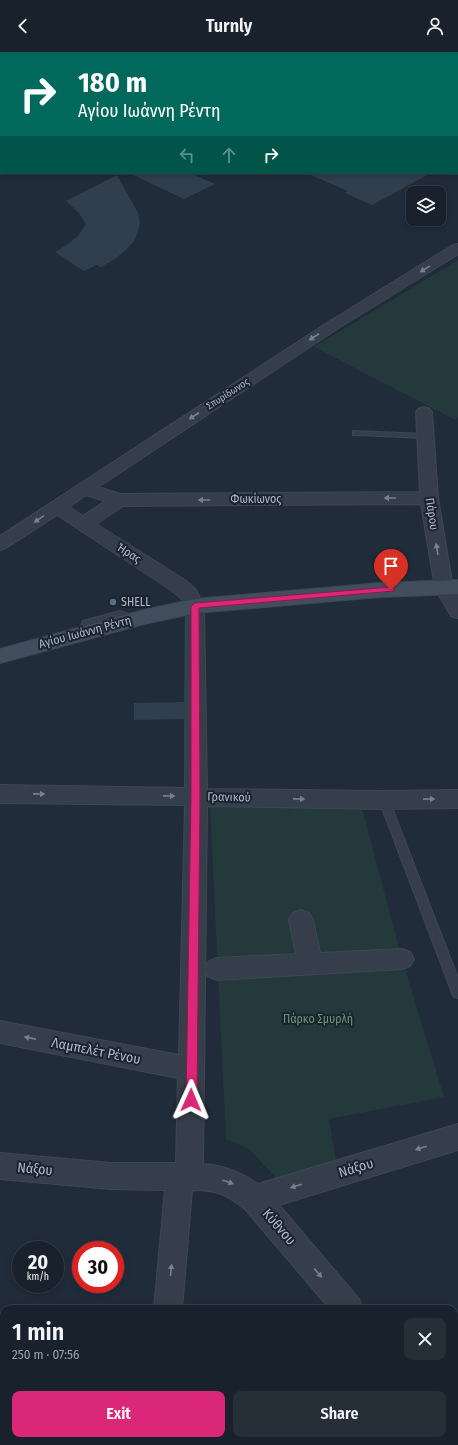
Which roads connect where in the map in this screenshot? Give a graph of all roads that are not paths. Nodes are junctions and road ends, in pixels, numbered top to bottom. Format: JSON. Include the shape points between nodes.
{"nodes":[{"id":1,"x":458,"y":248,"type":"edge"},
{"id":2,"x":424,"y":412,"type":"dead end"},
{"id":3,"x":356,"y":433,"type":"dead end"},
{"id":4,"x":424,"y":436,"type":"junction"},
{"id":5,"x":85,"y":489,"type":"junction"},
{"id":6,"x":429,"y":498,"type":"junction"},
{"id":7,"x":119,"y":500,"type":"junction"},
{"id":8,"x":57,"y":507,"type":"junction"},
{"id":9,"x":84,"y":523,"type":"junction"},
{"id":10,"x":0,"y":544,"type":"edge"},
{"id":11,"x":451,"y":587,"type":"edge"},
{"id":12,"x":195,"y":606,"type":"junction"},
{"id":13,"x":458,"y":611,"type":"edge"},
{"id":14,"x":0,"y":656,"type":"edge"},
{"id":15,"x":0,"y":794,"type":"edge"},
{"id":16,"x":196,"y":796,"type":"junction"},
{"id":17,"x":458,"y":799,"type":"edge"},
{"id":18,"x":384,"y":800,"type":"junction"},
{"id":19,"x":301,"y":920,"type":"dead end"},
{"id":20,"x":402,"y":959,"type":"dead end"},
{"id":21,"x":310,"y":963,"type":"junction"},
{"id":22,"x":217,"y":969,"type":"dead end"},
{"id":23,"x":458,"y":993,"type":"edge"},
{"id":24,"x":0,"y":1032,"type":"edge"},
{"id":25,"x":192,"y":1069,"type":"junction"},
{"id":26,"x":458,"y":1137,"type":"edge"},
{"id":27,"x":0,"y":1166,"type":"edge"},
{"id":28,"x":184,"y":1177,"type":"junction"},
{"id":29,"x":255,"y":1199,"type":"junction"},
{"id":30,"x":168,"y":1305,"type":"edge"},
{"id":31,"x":346,"y":1305,"type":"edge"}],
"edges":[{"from":1,"to":5,"type":"street","name":"Σπυρίδωνος","one_way":true,"via":[[320,333]]},
{"from":2,"to":4,"type":"street","name":"Πάρου"},
{"from":3,"to":4,"type":"lane"},
{"from":4,"to":6,"type":"street","name":"Πάρου"},
{"from":5,"to":7,"type":"street","name":"Φωκίωνος"},
{"from":5,"to":8,"type":"street","name":"Σπυρίδωνος"},
{"from":6,"to":7,"type":"street","name":"Φωκίωνος","one_way":true},
{"from":11,"to":6,"type":"street","name":"Πάρου","one_way":true},
{"from":7,"to":9,"type":"street"},
{"from":8,"to":9,"type":"street","name":"Ήρας"},
{"from":8,"to":10,"type":"street","name":"Σπυρίδωνος","one_way":true},
{"from":9,"to":12,"type":"street","name":"Ήρας","via":[[178,585],[189,595]]},
{"from":11,"to":12,"type":"street","name":"Αγίου Ιωάννη Ρέντη","via":[[380,590]]},
{"from":11,"to":13,"type":"street","name":"Πάρου"},
{"from":12,"to":14,"type":"street","name":"Αγίου Ιωάννη Ρέντη","via":[[134,619]]},
{"from":12,"to":16,"type":"street"},
{"from":15,"to":16,"type":"street","name":"Γρανικού","one_way":true},
{"from":16,"to":18,"type":"street","name":"Γρανικού","one_way":true},
{"from":16,"to":25,"type":"street"},
{"from":18,"to":17,"type":"street","name":"Γρανικού","one_way":true},
{"from":18,"to":23,"type":"lane"},
{"from":19,"to":21,"type":"street"},
{"from":20,"to":21,"type":"street"},
{"from":21,"to":22,"type":"street"},
{"from":25,"to":24,"type":"street","name":"Λαμπελέτ Ρένου","one_way":true},
{"from":25,"to":28,"type":"street"},
{"from":26,"to":29,"type":"street","name":"Νάξου","one_way":true},
{"from":27,"to":28,"type":"street","name":"Νάξου","via":[[110,1176]]},
{"from":28,"to":29,"type":"street","name":"Κύθνου","one_way":true,"via":[[225,1180]]},
{"from":30,"to":28,"type":"street","one_way":true},
{"from":29,"to":31,"type":"street","name":"Κύθνου","one_way":true}]}
